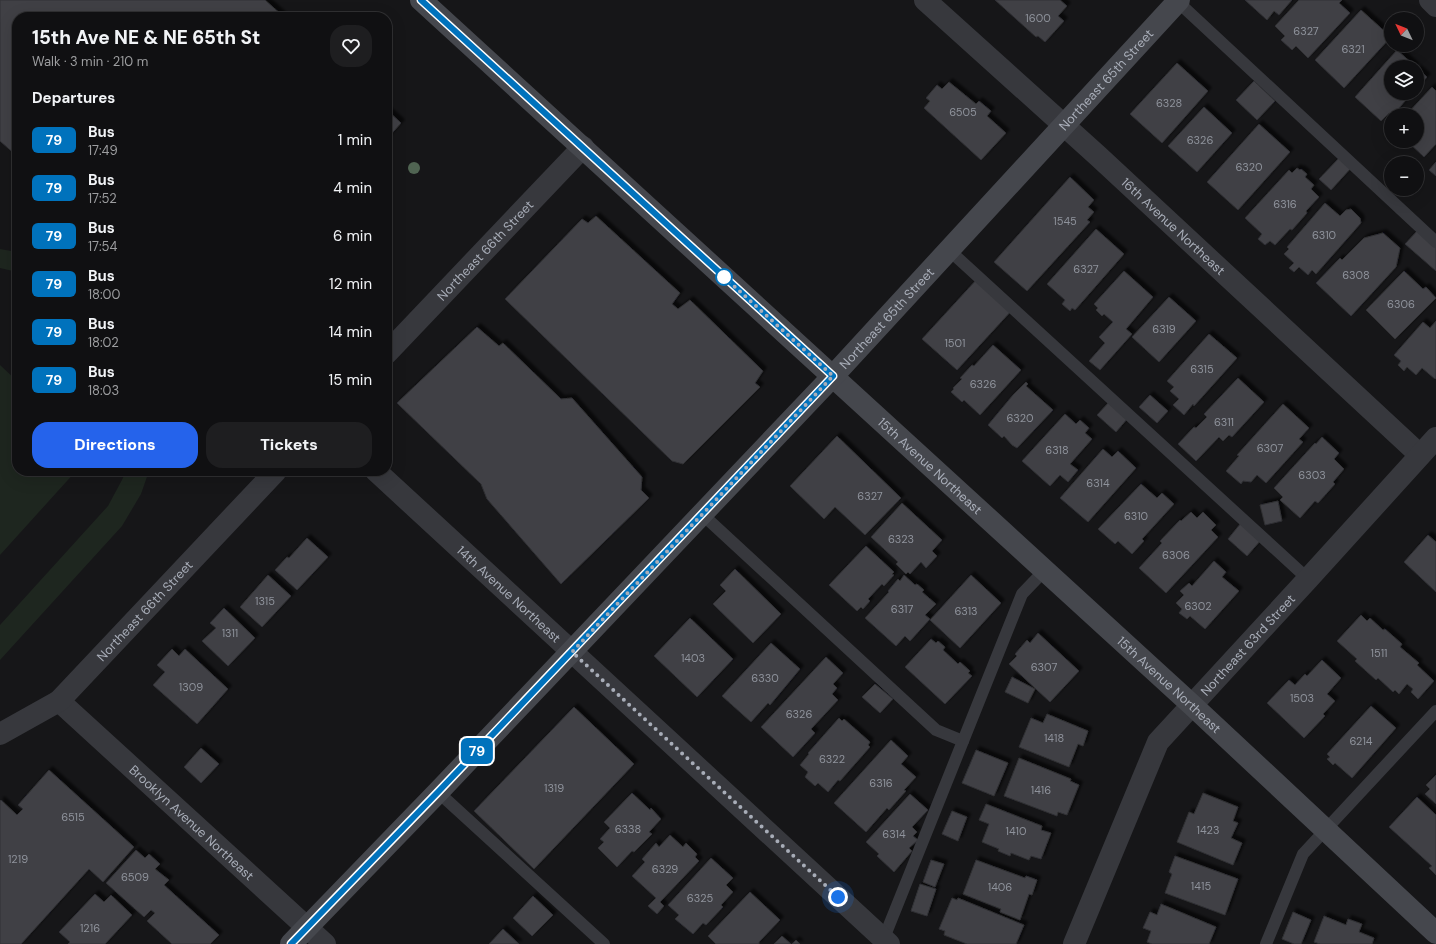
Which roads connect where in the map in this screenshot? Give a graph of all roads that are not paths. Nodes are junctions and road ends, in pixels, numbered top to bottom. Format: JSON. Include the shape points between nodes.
{"nodes":[{"id":1,"x":421,"y":0,"type":"edge"},
{"id":2,"x":925,"y":0,"type":"edge"},
{"id":3,"x":1430,"y":0,"type":"edge"},
{"id":4,"x":1178,"y":1,"type":"edge"},
{"id":5,"x":1436,"y":6,"type":"edge"},
{"id":6,"x":1064,"y":125,"type":"junction"},
{"id":7,"x":583,"y":147,"type":"junction"},
{"id":8,"x":1436,"y":242,"type":"edge"},
{"id":9,"x":949,"y":250,"type":"junction"},
{"id":10,"x":392,"y":348,"type":"edge"},
{"id":11,"x":833,"y":376,"type":"junction"},
{"id":12,"x":1436,"y":438,"type":"edge"},
{"id":13,"x":1420,"y":456,"type":"junction"},
{"id":14,"x":271,"y":476,"type":"edge"},
{"id":15,"x":381,"y":476,"type":"edge"},
{"id":16,"x":702,"y":514,"type":"junction"},
{"id":17,"x":1045,"y":570,"type":"junction"},
{"id":18,"x":1308,"y":579,"type":"junction"},
{"id":19,"x":572,"y":652,"type":"junction"},
{"id":20,"x":59,"y":701,"type":"junction"},
{"id":21,"x":1192,"y":705,"type":"junction"},
{"id":22,"x":1436,"y":711,"type":"edge"},
{"id":23,"x":0,"y":734,"type":"edge"},
{"id":24,"x":963,"y":741,"type":"junction"},
{"id":25,"x":438,"y":792,"type":"junction"},
{"id":26,"x":1325,"y":830,"type":"junction"},
{"id":27,"x":307,"y":927,"type":"junction"},
{"id":28,"x":1436,"y":933,"type":"edge"},
{"id":29,"x":885,"y":942,"type":"edge"},
{"id":30,"x":291,"y":944,"type":"edge"},
{"id":31,"x":325,"y":944,"type":"edge"},
{"id":32,"x":604,"y":944,"type":"edge"},
{"id":33,"x":1074,"y":944,"type":"edge"},
{"id":34,"x":1266,"y":944,"type":"edge"}],
"edges":[{"from":1,"to":7,"type":"main road","name":"15th Avenue Northeast"},
{"from":2,"to":6,"type":"street","name":"16th Avenue Northeast"},
{"from":3,"to":5,"type":"street"},
{"from":4,"to":6,"type":"main road","name":"Northeast 65th Street"},
{"from":4,"to":8,"type":"lane"},
{"from":6,"to":9,"type":"main road","name":"Northeast 65th Street"},
{"from":6,"to":13,"type":"street","name":"16th Avenue Northeast"},
{"from":7,"to":10,"type":"street","name":"Northeast 66th Street"},
{"from":7,"to":11,"type":"main road","name":"15th Avenue Northeast"},
{"from":9,"to":11,"type":"main road","name":"Northeast 65th Street"},
{"from":9,"to":18,"type":"lane"},
{"from":11,"to":16,"type":"main road","name":"Northeast 65th Street"},
{"from":11,"to":17,"type":"main road","name":"15th Avenue Northeast"},
{"from":12,"to":13,"type":"street","name":"Northeast 63rd Street"},
{"from":13,"to":18,"type":"street","name":"Northeast 63rd Street"},
{"from":14,"to":20,"type":"street","name":"Northeast 66th Street"},
{"from":15,"to":19,"type":"street","name":"14th Avenue Northeast"},
{"from":16,"to":19,"type":"main road","name":"Northeast 65th Street"},
{"from":16,"to":24,"type":"lane","via":[[936,730]]},
{"from":17,"to":21,"type":"main road","name":"15th Avenue Northeast"},
{"from":17,"to":24,"type":"lane","via":[[1022,594]]},
{"from":18,"to":21,"type":"street","name":"Northeast 63rd Street"},
{"from":19,"to":25,"type":"main road","name":"Northeast 65th Street"},
{"from":19,"to":29,"type":"street","name":"14th Avenue Northeast"},
{"from":20,"to":23,"type":"street","name":"Northeast 66th Street"},
{"from":20,"to":27,"type":"street","name":"Brooklyn Avenue Northeast"},
{"from":21,"to":26,"type":"main road","name":"15th Avenue Northeast"},
{"from":21,"to":33,"type":"street","name":"Northeast 63rd Street","via":[[1158,742]]},
{"from":22,"to":26,"type":"lane"},
{"from":24,"to":29,"type":"lane"},
{"from":25,"to":27,"type":"main road","name":"Northeast 65th Street"},
{"from":25,"to":32,"type":"lane"},
{"from":26,"to":28,"type":"main road","name":"15th Avenue Northeast"},
{"from":26,"to":34,"type":"lane","via":[[1303,854]]},
{"from":27,"to":30,"type":"main road","name":"Northeast 65th Street"},
{"from":27,"to":31,"type":"street","name":"Brooklyn Avenue Northeast"}]}
